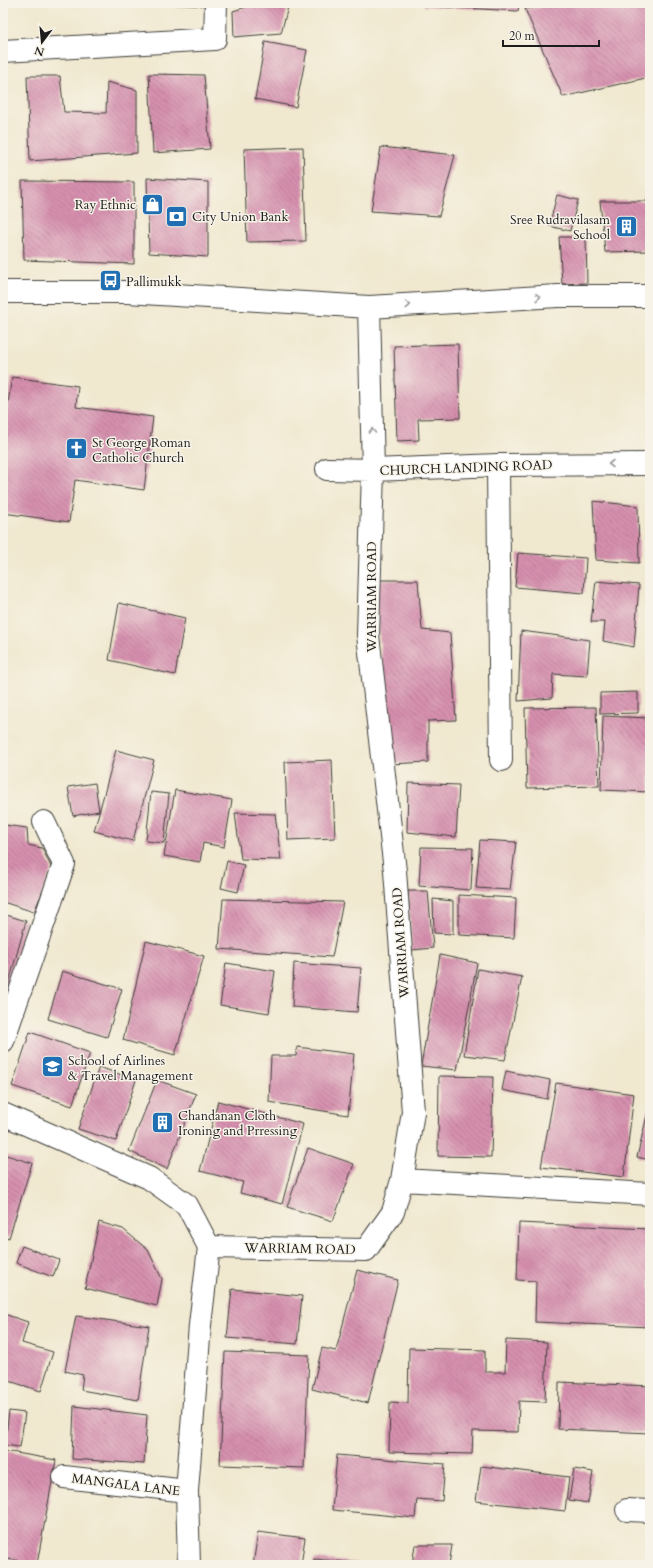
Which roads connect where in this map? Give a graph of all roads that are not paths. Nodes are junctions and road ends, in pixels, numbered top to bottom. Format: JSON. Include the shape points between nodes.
{"nodes":[{"id":1,"x":216,"y":3,"type":"edge"},
{"id":2,"x":3,"y":51,"type":"edge"},
{"id":3,"x":3,"y":292,"type":"edge"},
{"id":4,"x":650,"y":296,"type":"edge"},
{"id":5,"x":370,"y":307,"type":"junction"},
{"id":6,"x":650,"y":464,"type":"edge"},
{"id":7,"x":498,"y":465,"type":"junction"},
{"id":8,"x":327,"y":469,"type":"dead end"},
{"id":9,"x":373,"y":470,"type":"junction"},
{"id":10,"x":501,"y":760,"type":"dead end"},
{"id":11,"x":44,"y":822,"type":"dead end"},
{"id":12,"x":3,"y":1041,"type":"edge"},
{"id":13,"x":3,"y":1114,"type":"edge"},
{"id":14,"x":402,"y":1180,"type":"junction"},
{"id":15,"x":650,"y":1194,"type":"edge"},
{"id":16,"x":209,"y":1247,"type":"junction"},
{"id":17,"x":64,"y":1477,"type":"dead end"},
{"id":18,"x":187,"y":1492,"type":"junction"},
{"id":19,"x":627,"y":1510,"type":"dead end"},
{"id":20,"x":650,"y":1511,"type":"edge"},
{"id":21,"x":189,"y":1565,"type":"edge"}],
"edges":[{"from":1,"to":2,"type":"street","via":[[216,39]]},
{"from":3,"to":5,"type":"street","via":[[127,292]]},
{"from":5,"to":4,"type":"street","one_way":true,"via":[[558,296]]},
{"from":9,"to":5,"type":"street","name":"CHURCH LANDING ROAD","one_way":true},
{"from":6,"to":7,"type":"street","name":"CHURCH LANDING ROAD","one_way":true},
{"from":7,"to":9,"type":"street","name":"CHURCH LANDING ROAD"},
{"from":7,"to":10,"type":"street"},
{"from":8,"to":9,"type":"street"},
{"from":9,"to":14,"type":"street","name":"WARRIAM ROAD","via":[[368,635],[395,870],[413,1112]]},
{"from":11,"to":12,"type":"street","via":[[64,864]]},
{"from":13,"to":16,"type":"street","via":[[148,1178],[187,1205]]},
{"from":14,"to":15,"type":"street"},
{"from":14,"to":16,"type":"street","name":"WARRIAM ROAD","via":[[393,1212],[366,1250]]},
{"from":16,"to":18,"type":"street"},
{"from":17,"to":18,"type":"street","name":"MANGALA LANE"},
{"from":18,"to":21,"type":"street"},
{"from":19,"to":20,"type":"street"}]}
